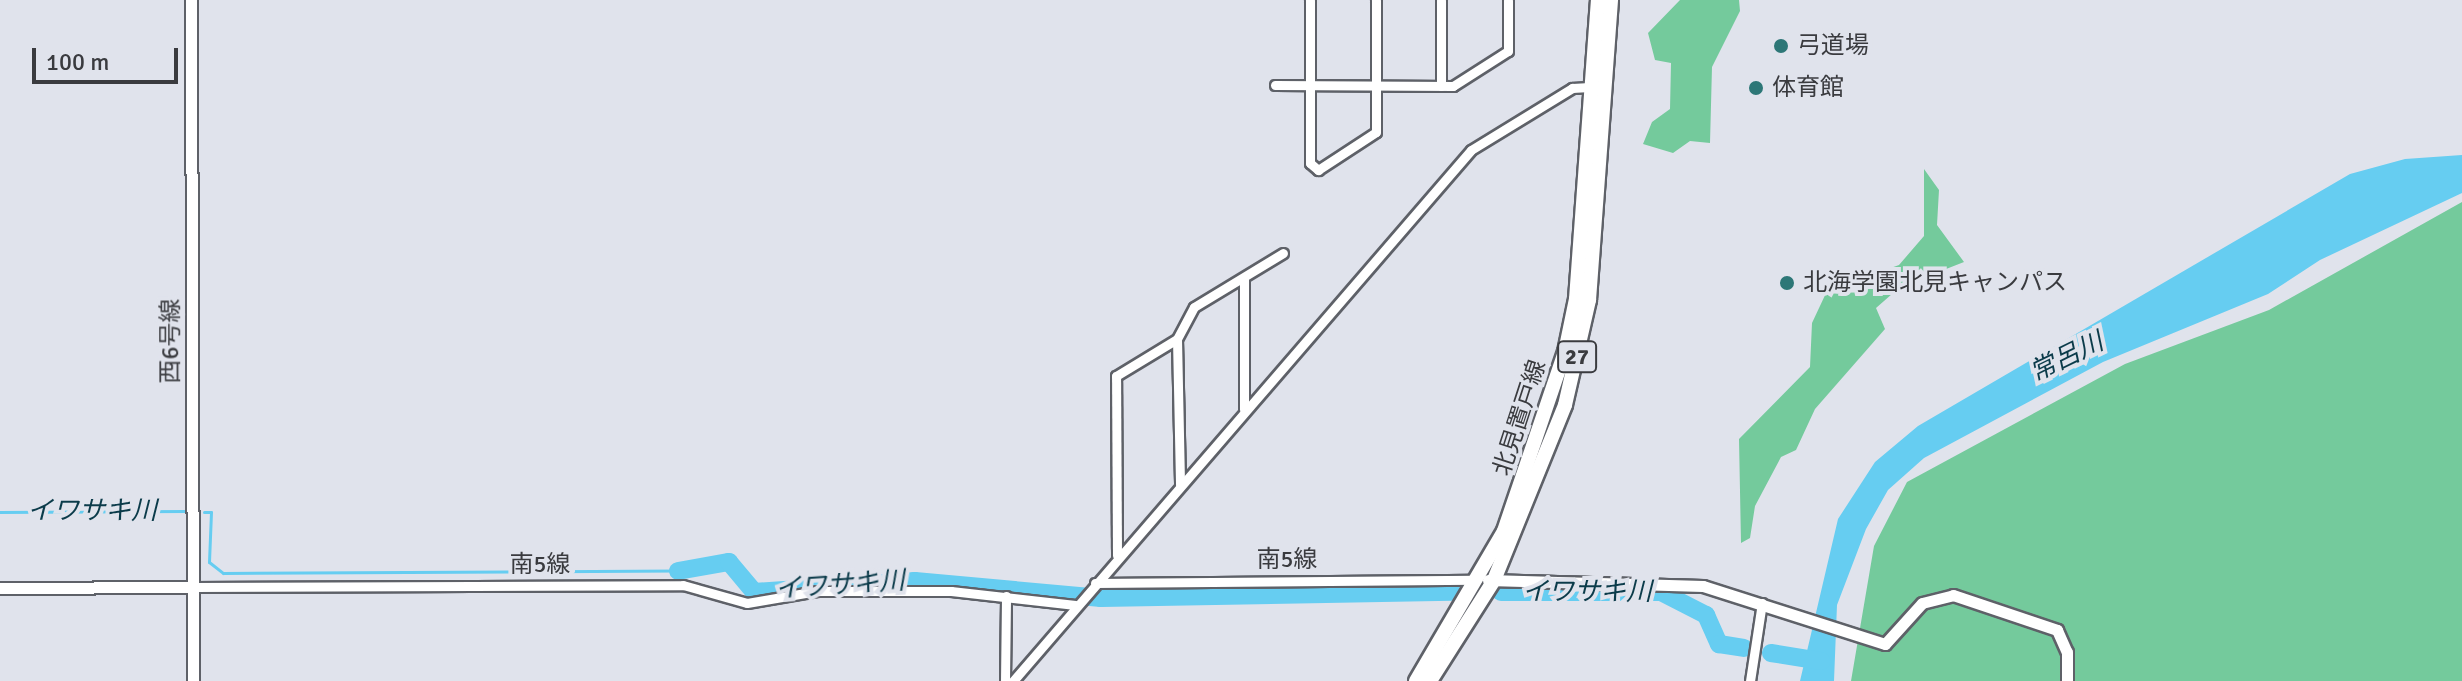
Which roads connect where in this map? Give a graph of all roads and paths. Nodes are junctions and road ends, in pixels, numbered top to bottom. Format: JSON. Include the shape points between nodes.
{"nodes":[{"id":1,"x":191,"y":0,"type":"edge"},
{"id":2,"x":1310,"y":0,"type":"edge"},
{"id":3,"x":1376,"y":0,"type":"edge"},
{"id":4,"x":1441,"y":0,"type":"edge"},
{"id":5,"x":1508,"y":0,"type":"edge"},
{"id":6,"x":1598,"y":0,"type":"edge"},
{"id":7,"x":1611,"y":0,"type":"edge"},
{"id":8,"x":1275,"y":85,"type":"dead end"},
{"id":9,"x":1310,"y":86,"type":"junction"},
{"id":10,"x":1376,"y":86,"type":"junction"},
{"id":11,"x":1441,"y":86,"type":"junction"},
{"id":12,"x":1599,"y":87,"type":"junction"},
{"id":13,"x":1283,"y":253,"type":"dead end"},
{"id":14,"x":1244,"y":278,"type":"junction"},
{"id":15,"x":1177,"y":339,"type":"junction"},
{"id":16,"x":1244,"y":409,"type":"junction"},
{"id":17,"x":1180,"y":485,"type":"junction"},
{"id":18,"x":1117,"y":555,"type":"junction"},
{"id":19,"x":1486,"y":580,"type":"junction"},
{"id":20,"x":1095,"y":583,"type":"junction"},
{"id":21,"x":193,"y":587,"type":"junction"},
{"id":22,"x":0,"y":588,"type":"edge"},
{"id":23,"x":1006,"y":596,"type":"junction"},
{"id":24,"x":1080,"y":599,"type":"junction"},
{"id":25,"x":1767,"y":605,"type":"junction"},
{"id":26,"x":193,"y":681,"type":"edge"},
{"id":27,"x":1005,"y":681,"type":"edge"},
{"id":28,"x":1013,"y":681,"type":"edge"},
{"id":29,"x":1416,"y":681,"type":"edge"},
{"id":30,"x":1430,"y":681,"type":"edge"},
{"id":31,"x":1750,"y":681,"type":"edge"},
{"id":32,"x":2067,"y":681,"type":"edge"}],
"edges":[{"from":1,"to":21,"type":"street","name":"西6号線"},
{"from":2,"to":9,"type":"street"},
{"from":3,"to":10,"type":"street"},
{"from":4,"to":11,"type":"street"},
{"from":5,"to":11,"type":"street","via":[[1508,51]]},
{"from":6,"to":12,"type":"main road","name":"北見置戸線","number":"27"},
{"from":7,"to":12,"type":"main road","name":"北見置戸線","number":"27"},
{"from":8,"to":9,"type":"street"},
{"from":9,"to":10,"type":"street"},
{"from":9,"to":10,"type":"street","via":[[1310,163],[1318,170],[1374,137]]},
{"from":10,"to":11,"type":"street"},
{"from":12,"to":16,"type":"street","via":[[1572,88],[1471,150]]},
{"from":12,"to":19,"type":"main road","name":"北見置戸線","number":"27","via":[[1576,299],[1565,352]]},
{"from":13,"to":14,"type":"street"},
{"from":14,"to":15,"type":"street","via":[[1194,307]]},
{"from":14,"to":16,"type":"street"},
{"from":15,"to":17,"type":"street"},
{"from":15,"to":18,"type":"street","via":[[1116,376]]},
{"from":16,"to":17,"type":"street"},
{"from":17,"to":18,"type":"street"},
{"from":18,"to":20,"type":"street"},
{"from":19,"to":20,"type":"street","name":"南5線"},
{"from":19,"to":25,"type":"street","via":[[1653,581]]},
{"from":19,"to":29,"type":"main road","name":"北見置戸線","number":"27"},
{"from":19,"to":30,"type":"main road","name":"北見置戸線","number":"27"},
{"from":20,"to":24,"type":"street"},
{"from":21,"to":22,"type":"street","name":"南5線"},
{"from":21,"to":23,"type":"street","name":"南5線","via":[[683,585],[747,603],[817,591]]},
{"from":21,"to":26,"type":"street","name":"西6号線"},
{"from":23,"to":24,"type":"street","name":"南5線"},
{"from":23,"to":27,"type":"street"},
{"from":24,"to":28,"type":"street"},
{"from":25,"to":31,"type":"street"},
{"from":25,"to":32,"type":"street","via":[[1870,643],[1896,638],[1922,603],[1953,595],[2057,630],[2067,652]]}]}
